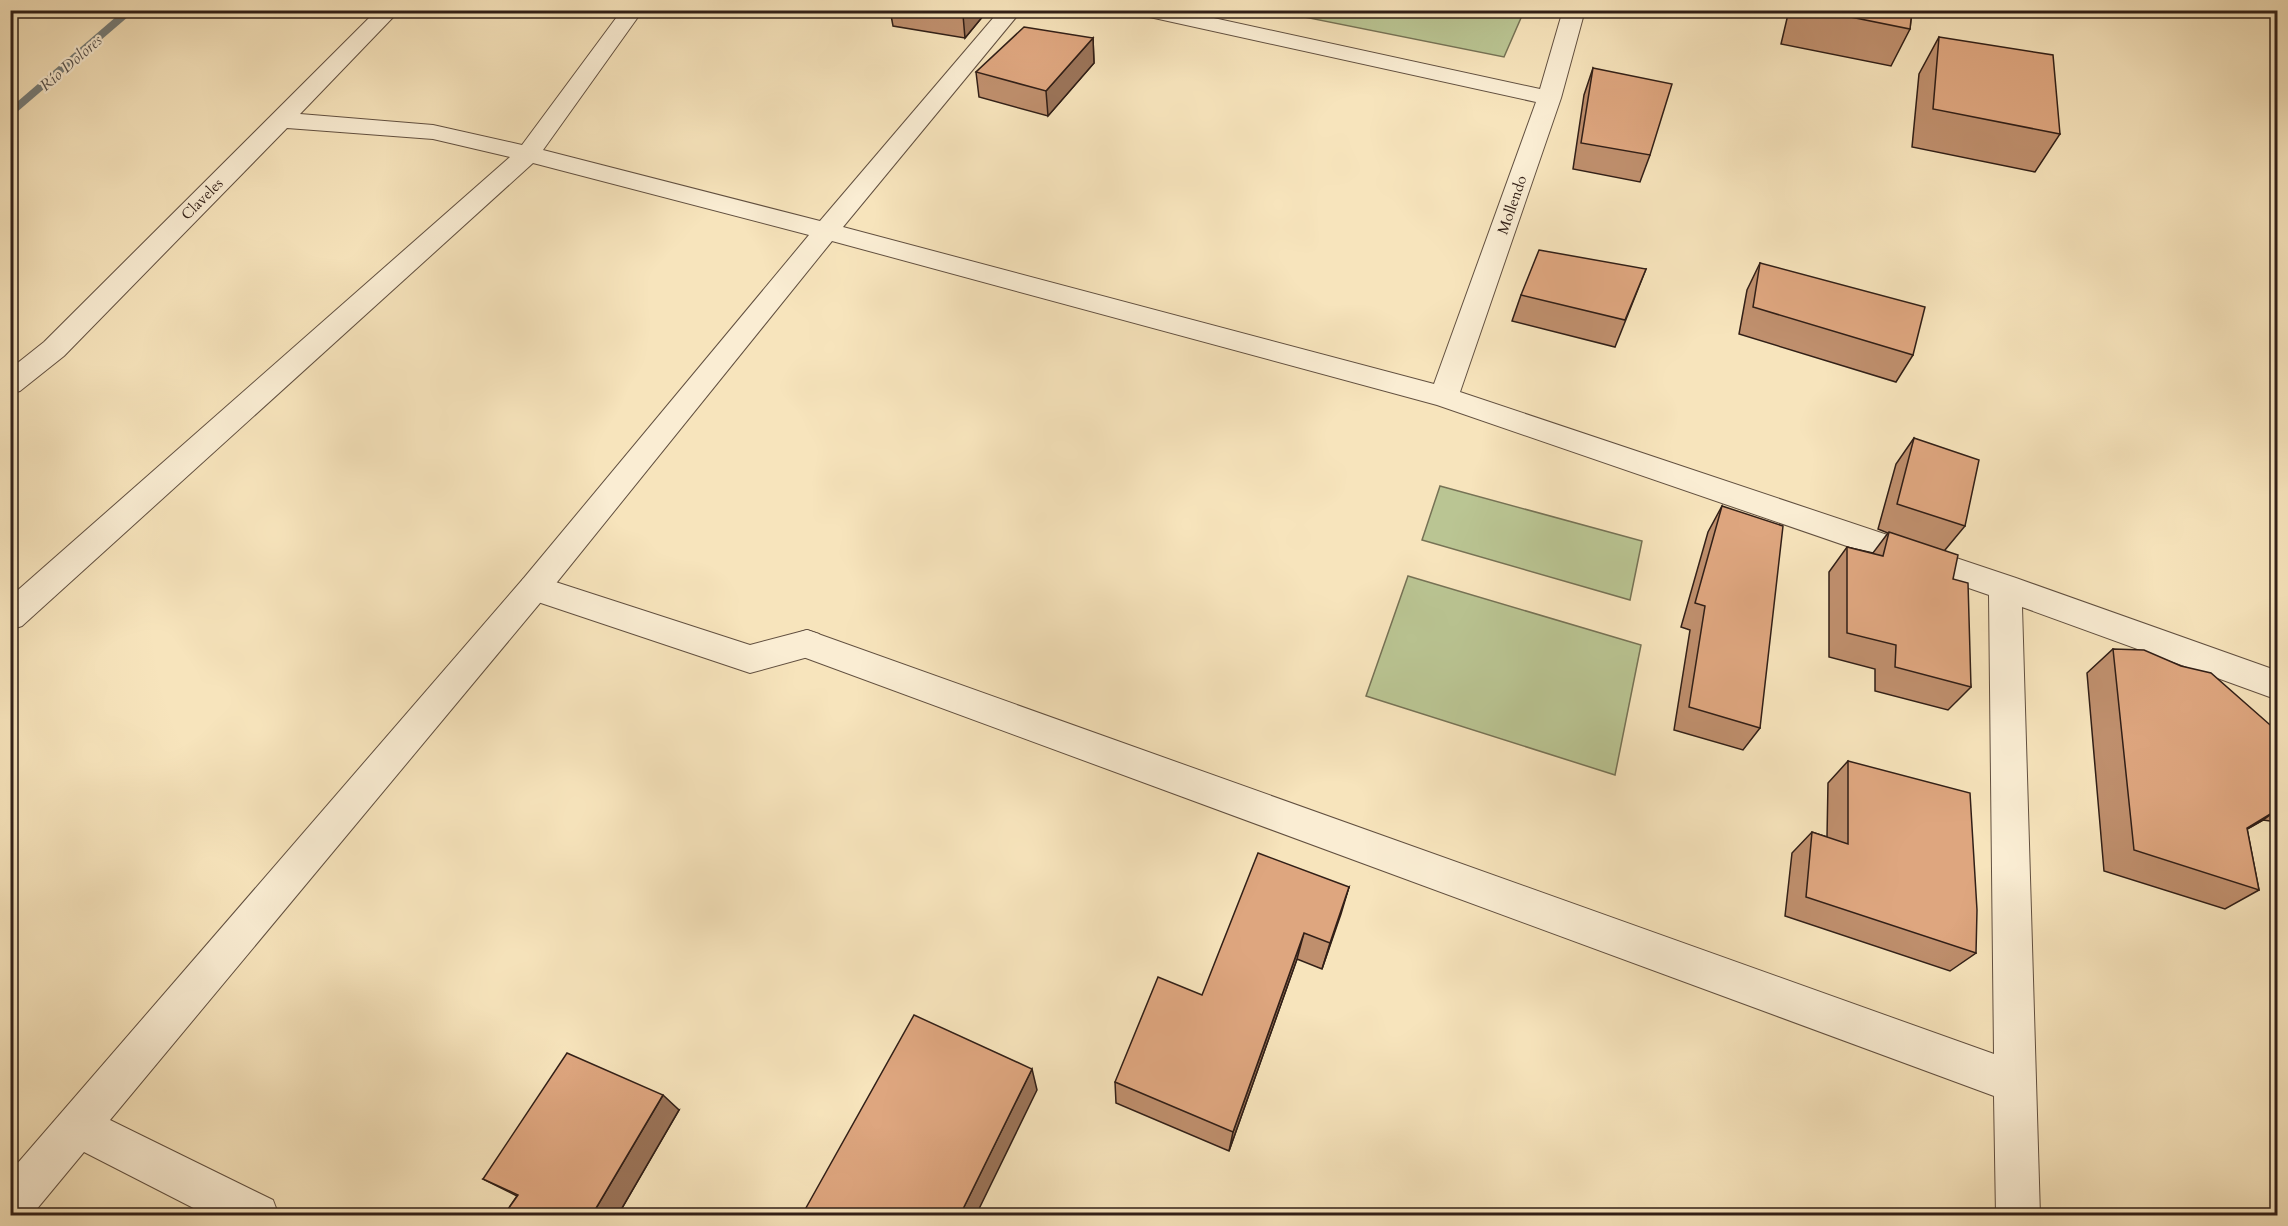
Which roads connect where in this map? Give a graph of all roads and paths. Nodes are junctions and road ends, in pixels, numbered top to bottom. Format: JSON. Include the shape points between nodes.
{"nodes":[{"id":1,"x":390,"y":10,"type":"edge"},
{"id":2,"x":633,"y":10,"type":"edge"},
{"id":3,"x":1012,"y":10,"type":"edge"},
{"id":4,"x":1145,"y":10,"type":"edge"},
{"id":5,"x":1574,"y":10,"type":"edge"},
{"id":6,"x":1549,"y":98,"type":"junction"},
{"id":7,"x":280,"y":120,"type":"junction"},
{"id":8,"x":528,"y":154,"type":"junction"},
{"id":9,"x":826,"y":231,"type":"junction"},
{"id":10,"x":10,"y":384,"type":"edge"},
{"id":11,"x":1444,"y":398,"type":"junction"},
{"id":12,"x":2005,"y":587,"type":"junction"},
{"id":13,"x":534,"y":588,"type":"junction"},
{"id":14,"x":10,"y":617,"type":"edge"},
{"id":15,"x":2277,"y":686,"type":"edge"},
{"id":16,"x":2016,"y":1083,"type":"junction"},
{"id":17,"x":77,"y":1126,"type":"junction"},
{"id":18,"x":10,"y":1206,"type":"edge"},
{"id":19,"x":257,"y":1215,"type":"edge"},
{"id":20,"x":2018,"y":1215,"type":"edge"}],
"edges":[{"from":1,"to":7,"type":"street","name":"Claveles"},
{"from":2,"to":8,"type":"street"},
{"from":3,"to":9,"type":"street"},
{"from":4,"to":6,"type":"street"},
{"from":5,"to":6,"type":"street","name":"Mollendo"},
{"from":6,"to":11,"type":"street","name":"Mollendo"},
{"from":7,"to":8,"type":"street","via":[[433,132]]},
{"from":7,"to":10,"type":"street","name":"Claveles","via":[[54,349]]},
{"from":8,"to":9,"type":"street"},
{"from":8,"to":14,"type":"street"},
{"from":9,"to":11,"type":"street"},
{"from":9,"to":13,"type":"street"},
{"from":11,"to":12,"type":"street"},
{"from":12,"to":15,"type":"street"},
{"from":12,"to":16,"type":"street"},
{"from":13,"to":16,"type":"street","via":[[750,659],[807,644]]},
{"from":13,"to":17,"type":"street"},
{"from":16,"to":20,"type":"street"},
{"from":17,"to":18,"type":"street"},
{"from":17,"to":19,"type":"street"}]}
